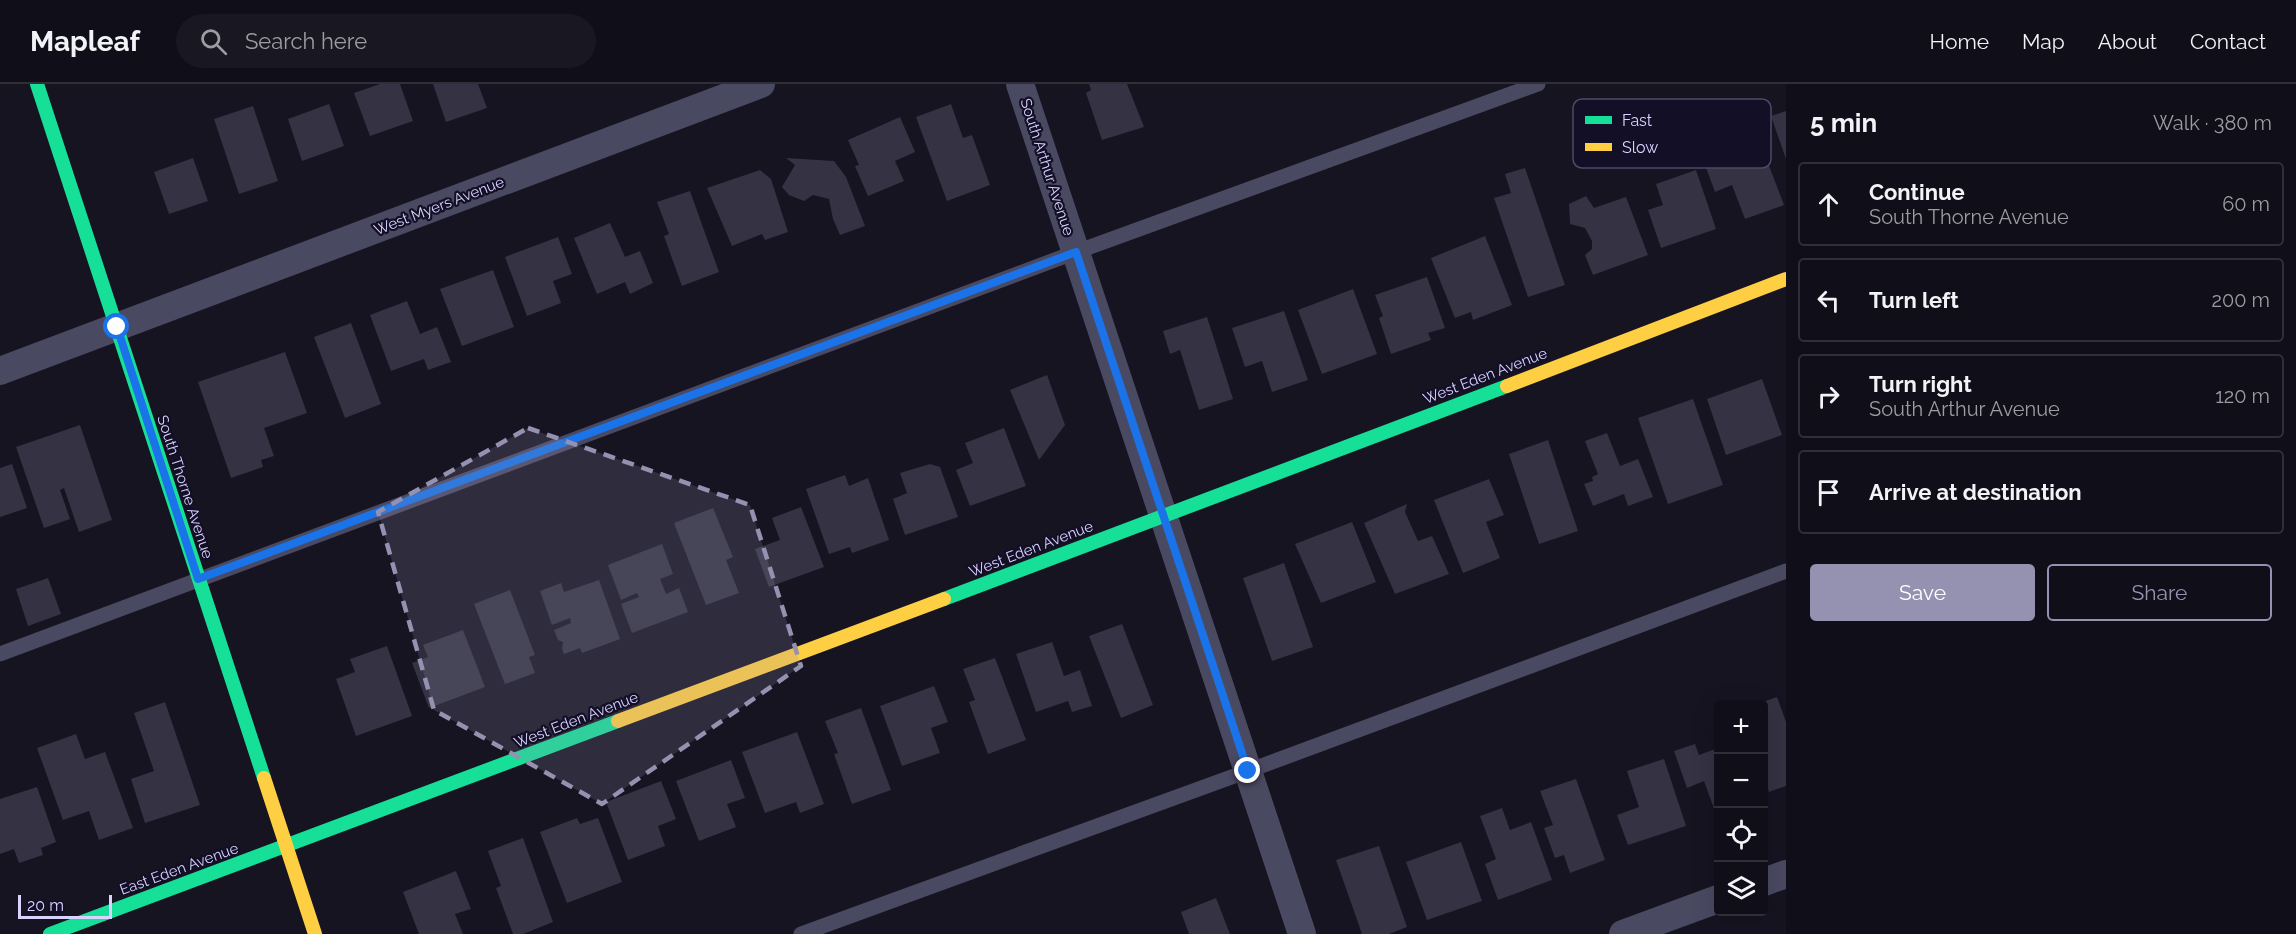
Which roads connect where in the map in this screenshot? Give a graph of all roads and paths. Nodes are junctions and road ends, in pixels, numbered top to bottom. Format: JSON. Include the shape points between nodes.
{"nodes":[{"id":1,"x":37,"y":84,"type":"edge"},
{"id":2,"x":761,"y":84,"type":"edge"},
{"id":3,"x":1020,"y":84,"type":"edge"},
{"id":4,"x":1538,"y":84,"type":"edge"},
{"id":5,"x":1076,"y":252,"type":"junction"},
{"id":6,"x":1786,"y":279,"type":"edge"},
{"id":7,"x":117,"y":327,"type":"junction"},
{"id":8,"x":0,"y":371,"type":"edge"},
{"id":9,"x":1164,"y":516,"type":"junction"},
{"id":10,"x":1786,"y":571,"type":"edge"},
{"id":11,"x":198,"y":579,"type":"junction"},
{"id":12,"x":0,"y":654,"type":"edge"},
{"id":13,"x":1248,"y":771,"type":"junction"},
{"id":14,"x":286,"y":847,"type":"junction"},
{"id":15,"x":1786,"y":874,"type":"edge"},
{"id":16,"x":1768,"y":881,"type":"edge"},
{"id":17,"x":1714,"y":901,"type":"edge"},
{"id":18,"x":50,"y":934,"type":"edge"},
{"id":19,"x":315,"y":934,"type":"edge"},
{"id":20,"x":801,"y":934,"type":"edge"},
{"id":21,"x":1302,"y":934,"type":"edge"},
{"id":22,"x":1623,"y":934,"type":"edge"}],
"edges":[{"from":1,"to":7,"type":"street","name":"South Thorne Avenue"},
{"from":2,"to":7,"type":"street","name":"West Myers Avenue"},
{"from":3,"to":5,"type":"street","name":"South Arthur Avenue"},
{"from":4,"to":5,"type":"lane"},
{"from":5,"to":9,"type":"street","name":"South Arthur Avenue"},
{"from":5,"to":11,"type":"lane"},
{"from":6,"to":9,"type":"street","name":"West Eden Avenue"},
{"from":7,"to":8,"type":"street","name":"West Myers Avenue"},
{"from":7,"to":11,"type":"street","name":"South Thorne Avenue"},
{"from":9,"to":13,"type":"street","name":"South Arthur Avenue"},
{"from":9,"to":14,"type":"street","name":"West Eden Avenue"},
{"from":10,"to":13,"type":"lane"},
{"from":11,"to":12,"type":"lane"},
{"from":11,"to":14,"type":"street","name":"South Thorne Avenue"},
{"from":13,"to":20,"type":"lane"},
{"from":13,"to":21,"type":"street","name":"South Arthur Avenue"},
{"from":14,"to":18,"type":"street","name":"East Eden Avenue"},
{"from":14,"to":19,"type":"street","name":"South Thorne Avenue"},
{"from":15,"to":16,"type":"street"},
{"from":17,"to":22,"type":"street"}]}
